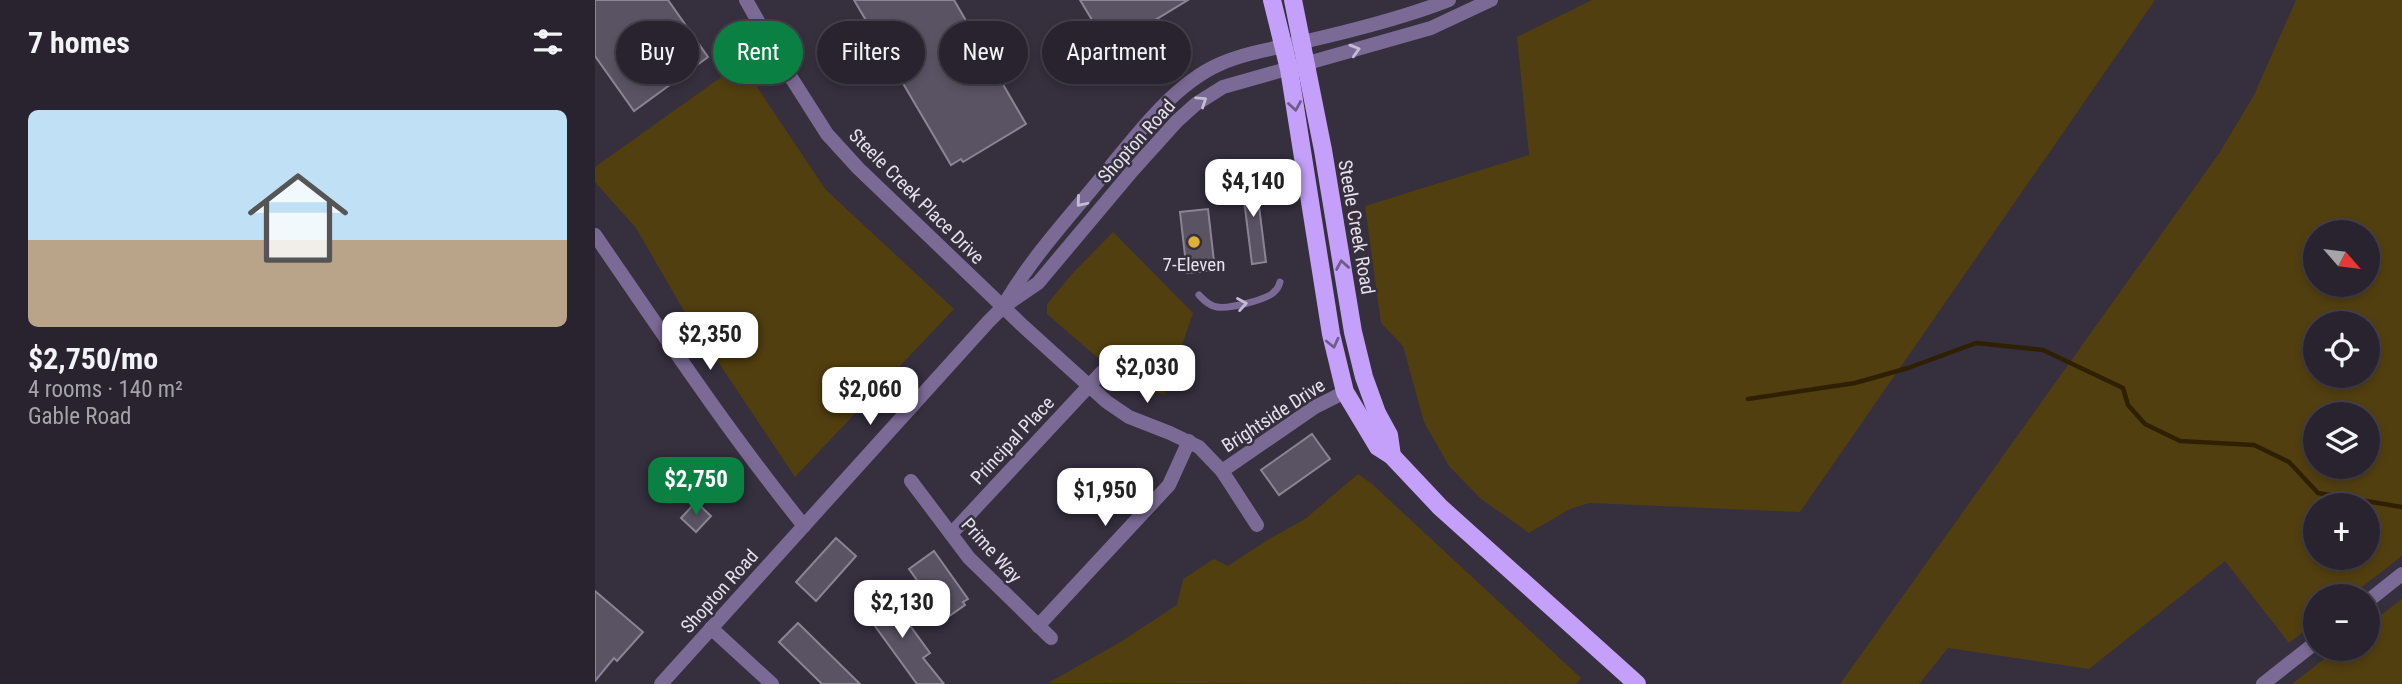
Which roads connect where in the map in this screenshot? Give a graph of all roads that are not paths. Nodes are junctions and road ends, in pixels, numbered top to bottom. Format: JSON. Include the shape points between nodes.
{"nodes":[{"id":1,"x":745,"y":0,"type":"edge"},
{"id":2,"x":1272,"y":0,"type":"edge"},
{"id":3,"x":1293,"y":0,"type":"edge"},
{"id":4,"x":1449,"y":0,"type":"edge"},
{"id":5,"x":1491,"y":0,"type":"edge"},
{"id":6,"x":1303,"y":42,"type":"junction"},
{"id":7,"x":1284,"y":44,"type":"junction"},
{"id":8,"x":1298,"y":66,"type":"junction"},
{"id":9,"x":595,"y":235,"type":"edge"},
{"id":10,"x":1280,"y":282,"type":"dead end"},
{"id":11,"x":1199,"y":295,"type":"dead end"},
{"id":12,"x":1003,"y":307,"type":"junction"},
{"id":13,"x":1101,"y":372,"type":"dead end"},
{"id":14,"x":1088,"y":386,"type":"junction"},
{"id":15,"x":1345,"y":391,"type":"junction"},
{"id":16,"x":1189,"y":441,"type":"junction"},
{"id":17,"x":1392,"y":456,"type":"junction"},
{"id":18,"x":1222,"y":471,"type":"junction"},
{"id":19,"x":911,"y":481,"type":"dead end"},
{"id":20,"x":1257,"y":525,"type":"dead end"},
{"id":21,"x":804,"y":526,"type":"junction"},
{"id":22,"x":951,"y":534,"type":"junction"},
{"id":23,"x":2402,"y":574,"type":"edge"},
{"id":24,"x":2380,"y":591,"type":"edge"},
{"id":25,"x":1038,"y":626,"type":"junction"},
{"id":26,"x":711,"y":628,"type":"junction"},
{"id":27,"x":1051,"y":638,"type":"dead end"},
{"id":28,"x":2303,"y":652,"type":"edge"},
{"id":29,"x":661,"y":684,"type":"edge"},
{"id":30,"x":772,"y":684,"type":"edge"},
{"id":31,"x":1637,"y":684,"type":"edge"},
{"id":32,"x":2263,"y":684,"type":"edge"}],
"edges":[{"from":1,"to":12,"type":"street","name":"Steele Creek Place Drive","via":[[827,134]]},
{"from":2,"to":7,"type":"main road","name":"Steele Creek Road"},
{"from":3,"to":6,"type":"main road","name":"Steele Creek Road"},
{"from":4,"to":6,"type":"street","name":"Shopton Road"},
{"from":8,"to":5,"type":"street","name":"Shopton Road","one_way":true,"via":[[1431,29]]},
{"from":6,"to":7,"type":"street","name":"Shopton Road"},
{"from":6,"to":8,"type":"main road","name":"Steele Creek Road"},
{"from":7,"to":8,"type":"main road","name":"Steele Creek Road"},
{"from":7,"to":12,"type":"street","name":"Shopton Road","one_way":true,"via":[[1217,65],[1168,101],[1024,272]]},
{"from":12,"to":8,"type":"street","name":"Shopton Road","one_way":true,"via":[[1038,283],[1132,171],[1196,104],[1223,87]]},
{"from":8,"to":15,"type":"main road","name":"Steele Creek Road","one_way":true,"via":[[1331,334]]},
{"from":17,"to":8,"type":"main road","name":"Steele Creek Road","one_way":true,"via":[[1353,332]]},
{"from":9,"to":21,"type":"street","via":[[733,435]]},
{"from":11,"to":10,"type":"lane","one_way":true,"via":[[1206,303],[1225,307],[1257,301],[1274,293]]},
{"from":12,"to":14,"type":"street","name":"Steele Creek Place Drive"},
{"from":12,"to":21,"type":"street","name":"Shopton Road"},
{"from":13,"to":14,"type":"street","name":"Principal Place"},
{"from":14,"to":16,"type":"street","name":"Steele Creek Place Drive","via":[[1119,412]]},
{"from":14,"to":22,"type":"street","name":"Principal Place"},
{"from":15,"to":17,"type":"main road","name":"Steele Creek Road","via":[[1378,447]]},
{"from":15,"to":18,"type":"street","name":"Brightside Drive"},
{"from":16,"to":18,"type":"street","name":"Steele Creek Place Drive"},
{"from":16,"to":25,"type":"street","via":[[1169,485]]},
{"from":17,"to":31,"type":"main road","name":"Steele Creek Road","via":[[1440,506]]},
{"from":18,"to":20,"type":"street","name":"Steele Creek Place Drive"},
{"from":19,"to":22,"type":"street","name":"Prime Way"},
{"from":21,"to":26,"type":"street","name":"Shopton Road"},
{"from":22,"to":25,"type":"street","name":"Prime Way","via":[[981,572]]},
{"from":23,"to":24,"type":"street"},
{"from":25,"to":27,"type":"street","name":"Prime Way"},
{"from":26,"to":29,"type":"street","name":"Shopton Road"},
{"from":26,"to":30,"type":"street"},
{"from":28,"to":32,"type":"street"}]}
